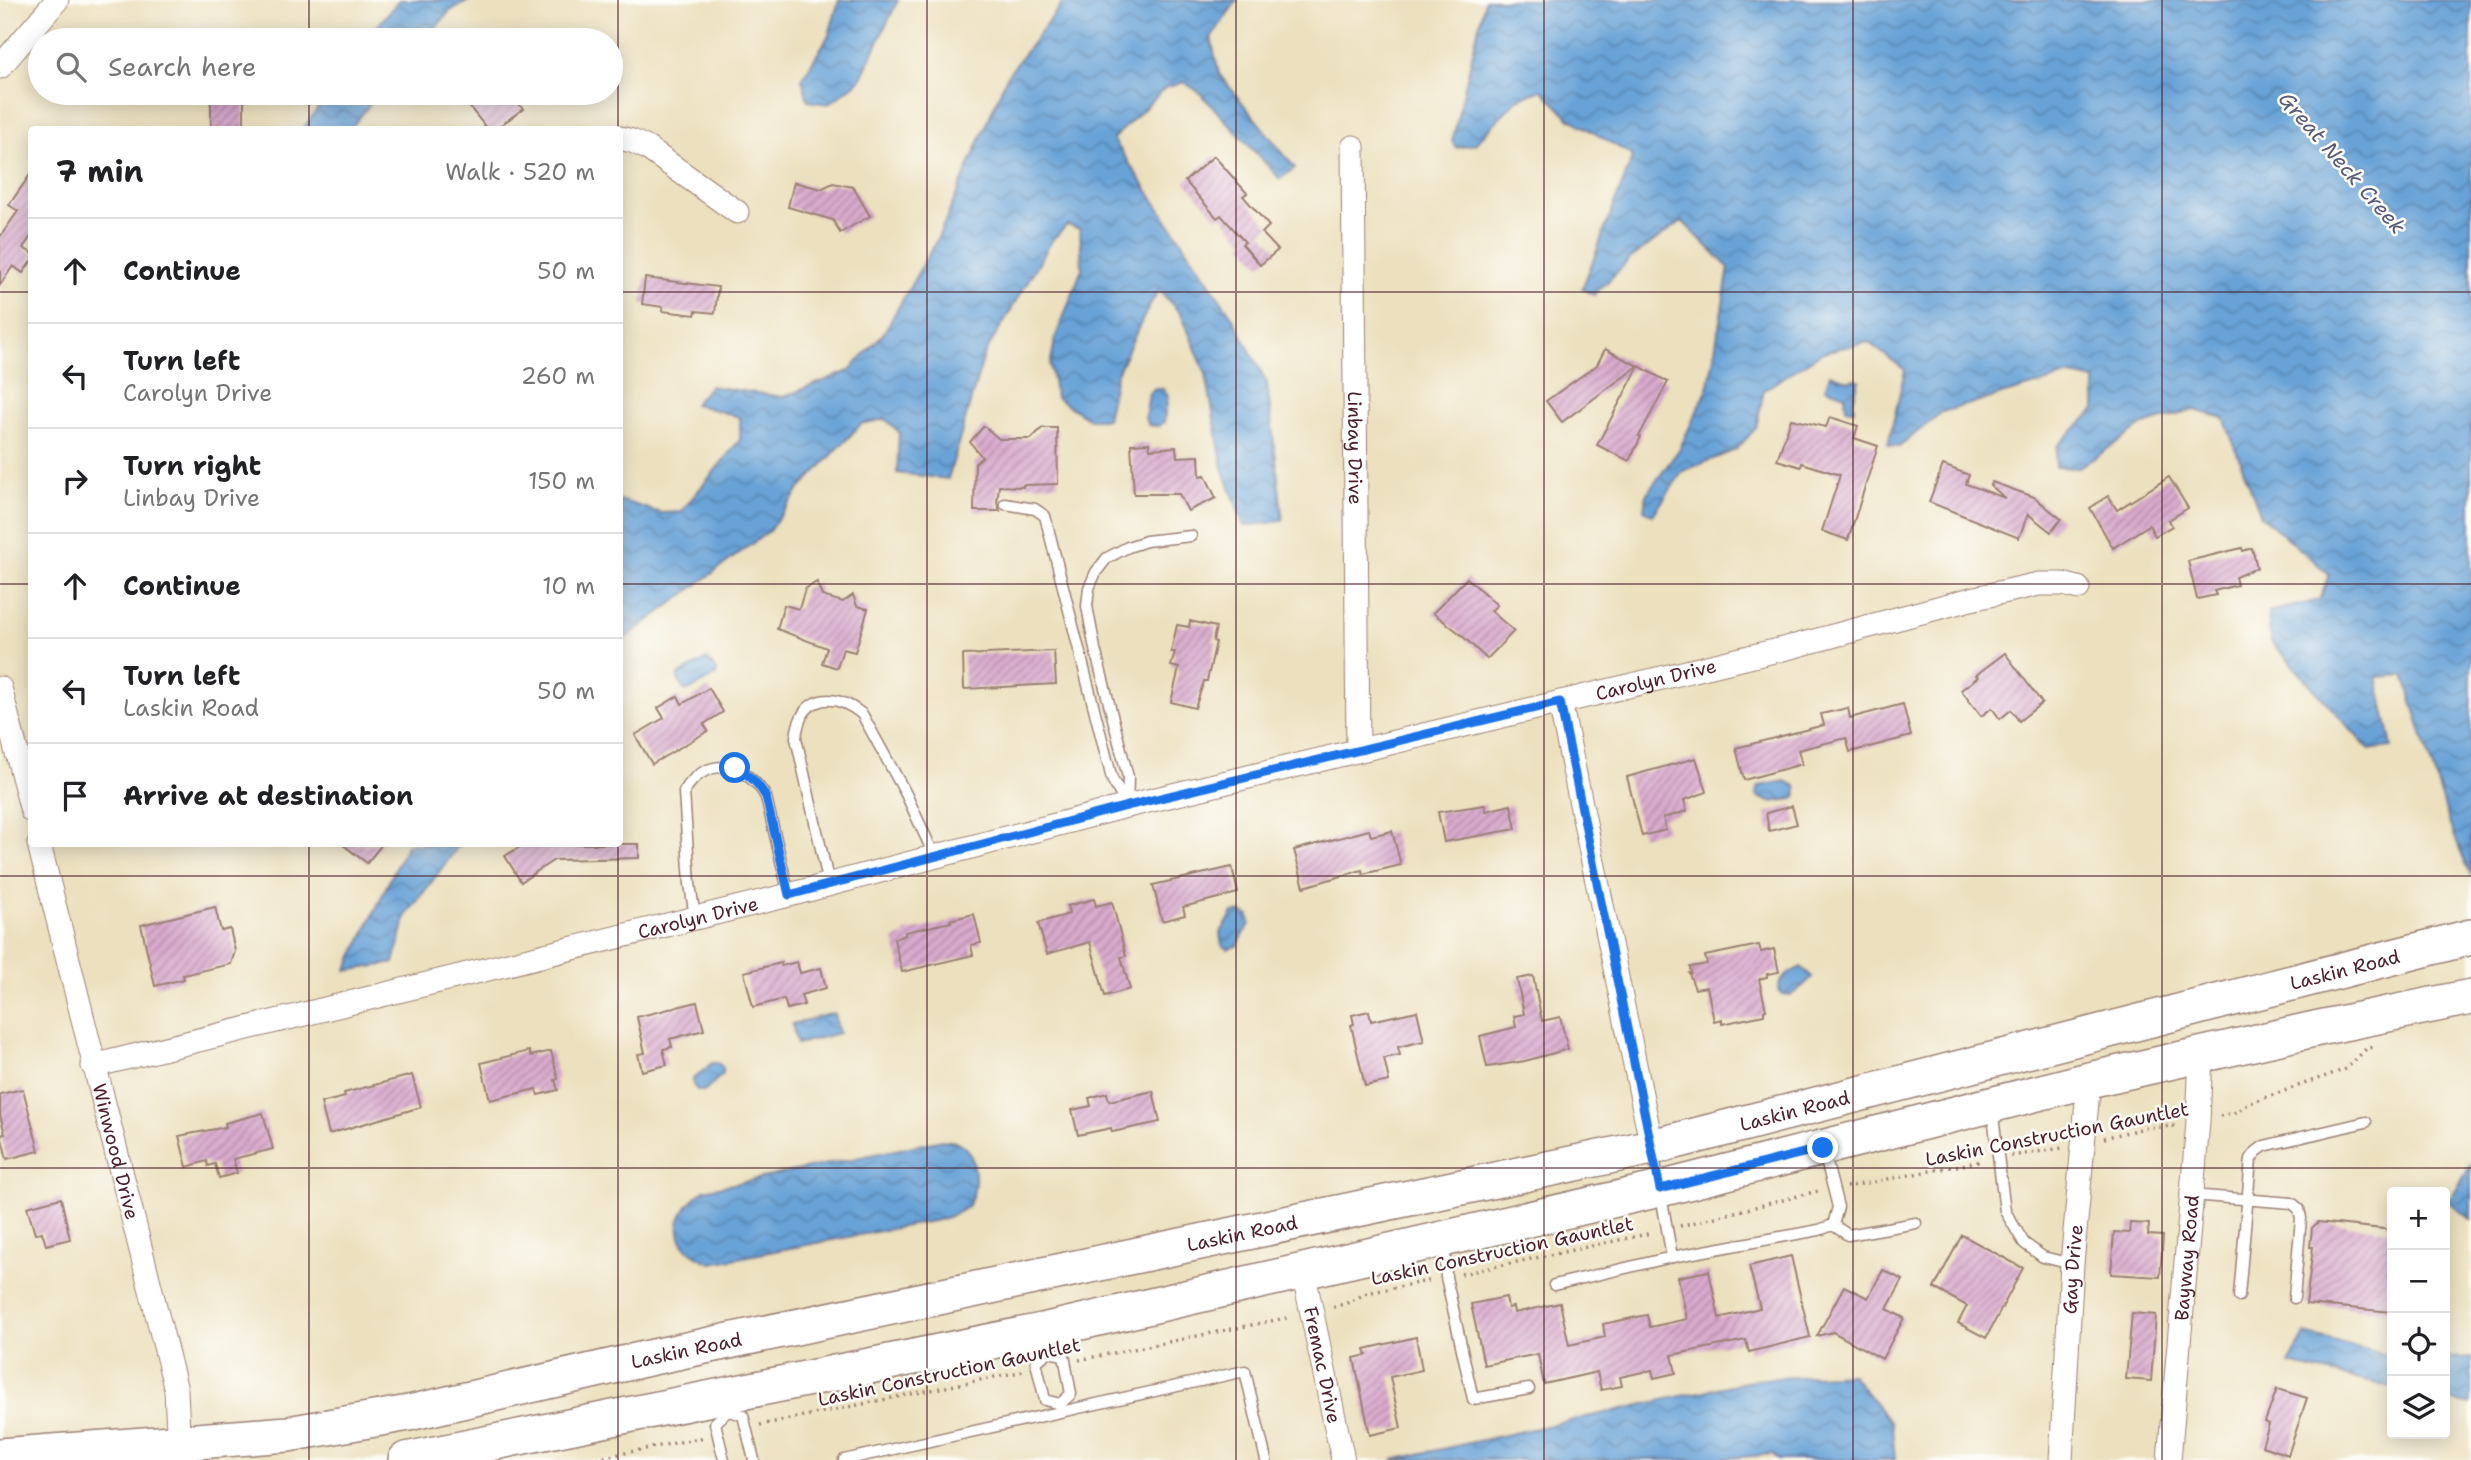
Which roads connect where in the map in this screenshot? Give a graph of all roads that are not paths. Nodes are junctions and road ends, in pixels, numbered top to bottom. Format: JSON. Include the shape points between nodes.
{"nodes":[{"id":1,"x":57,"y":0,"type":"edge"},
{"id":2,"x":33,"y":28,"type":"edge"},
{"id":3,"x":28,"y":34,"type":"edge"},
{"id":4,"x":0,"y":67,"type":"edge"},
{"id":5,"x":623,"y":139,"type":"edge"},
{"id":6,"x":1353,"y":147,"type":"dead end"},
{"id":7,"x":737,"y":212,"type":"dead end"},
{"id":8,"x":1005,"y":504,"type":"dead end"},
{"id":9,"x":1191,"y":536,"type":"dead end"},
{"id":10,"x":2078,"y":588,"type":"dead end"},
{"id":11,"x":0,"y":688,"type":"edge"},
{"id":12,"x":1560,"y":702,"type":"junction"},
{"id":13,"x":1358,"y":750,"type":"junction"},
{"id":14,"x":28,"y":796,"type":"edge"},
{"id":15,"x":1127,"y":806,"type":"junction"},
{"id":16,"x":40,"y":847,"type":"edge"},
{"id":17,"x":934,"y":855,"type":"junction"},
{"id":18,"x":829,"y":884,"type":"junction"},
{"id":19,"x":789,"y":895,"type":"junction"},
{"id":20,"x":695,"y":918,"type":"junction"},
{"id":21,"x":2471,"y":937,"type":"edge"},
{"id":22,"x":2471,"y":997,"type":"edge"},
{"id":23,"x":2201,"y":1055,"type":"junction"},
{"id":24,"x":93,"y":1066,"type":"junction"},
{"id":25,"x":2089,"y":1080,"type":"junction"},
{"id":26,"x":1992,"y":1105,"type":"junction"},
{"id":27,"x":2366,"y":1122,"type":"dead end"},
{"id":28,"x":1653,"y":1147,"type":"junction"},
{"id":29,"x":1823,"y":1148,"type":"junction"},
{"id":30,"x":1660,"y":1189,"type":"junction"},
{"id":31,"x":2191,"y":1195,"type":"junction"},
{"id":32,"x":2247,"y":1199,"type":"junction"},
{"id":33,"x":1916,"y":1223,"type":"dead end"},
{"id":34,"x":1832,"y":1225,"type":"junction"},
{"id":35,"x":1445,"y":1239,"type":"junction"},
{"id":36,"x":1672,"y":1257,"type":"junction"},
{"id":37,"x":2072,"y":1264,"type":"junction"},
{"id":38,"x":1303,"y":1271,"type":"junction"},
{"id":39,"x":1029,"y":1278,"type":"junction"},
{"id":40,"x":1554,"y":1285,"type":"dead end"},
{"id":41,"x":2239,"y":1296,"type":"dead end"},
{"id":42,"x":2294,"y":1298,"type":"dead end"},
{"id":43,"x":1045,"y":1341,"type":"junction"},
{"id":44,"x":1529,"y":1389,"type":"dead end"},
{"id":45,"x":727,"y":1404,"type":"junction"},
{"id":46,"x":1061,"y":1408,"type":"junction"},
{"id":47,"x":171,"y":1452,"type":"edge"},
{"id":48,"x":0,"y":1456,"type":"edge"},
{"id":49,"x":406,"y":1460,"type":"edge"},
{"id":50,"x":724,"y":1460,"type":"edge"},
{"id":51,"x":754,"y":1460,"type":"edge"},
{"id":52,"x":844,"y":1460,"type":"edge"},
{"id":53,"x":1266,"y":1460,"type":"edge"},
{"id":54,"x":1343,"y":1460,"type":"edge"},
{"id":55,"x":2061,"y":1460,"type":"edge"},
{"id":56,"x":2169,"y":1460,"type":"edge"}],
"edges":[{"from":1,"to":2,"type":"street"},
{"from":3,"to":4,"type":"street"},
{"from":5,"to":7,"type":"street","via":[[647,148]]},
{"from":6,"to":13,"type":"street","name":"Linbay Drive"},
{"from":8,"to":15,"type":"lane","via":[[1035,509],[1045,516],[1112,779]]},
{"from":9,"to":15,"type":"lane","via":[[1128,547],[1107,558],[1089,588],[1087,606],[1095,649],[1128,777]]},
{"from":10,"to":12,"type":"street","name":"Carolyn Drive","via":[[2039,584]]},
{"from":11,"to":14,"type":"street"},
{"from":12,"to":13,"type":"street","name":"Carolyn Drive"},
{"from":12,"to":28,"type":"street"},
{"from":13,"to":15,"type":"street","name":"Carolyn Drive"},
{"from":15,"to":17,"type":"street","name":"Carolyn Drive"},
{"from":16,"to":24,"type":"street","name":"Winwood Drive"},
{"from":17,"to":18,"type":"street","name":"Carolyn Drive"},
{"from":17,"to":18,"type":"lane","via":[[862,714],[838,700],[823,700],[803,710],[796,738]]},
{"from":18,"to":19,"type":"street","name":"Carolyn Drive"},
{"from":19,"to":20,"type":"street","name":"Carolyn Drive"},
{"from":19,"to":20,"type":"lane","via":[[766,797],[758,784],[735,768],[711,769],[684,792]]},
{"from":20,"to":24,"type":"street","name":"Carolyn Drive"},
{"from":21,"to":28,"type":"main road","name":"Laskin Road"},
{"from":22,"to":23,"type":"main road"},
{"from":23,"to":25,"type":"main road"},
{"from":23,"to":31,"type":"street","name":"Bayway Road"},
{"from":24,"to":47,"type":"street","name":"Winwood Drive","via":[[176,1390],[178,1431]]},
{"from":25,"to":26,"type":"main road"},
{"from":25,"to":37,"type":"street","name":"Gay Drive"},
{"from":26,"to":29,"type":"main road"},
{"from":26,"to":37,"type":"lane","via":[[2005,1211],[2024,1243],[2043,1256]]},
{"from":27,"to":32,"type":"lane","via":[[2264,1146],[2251,1159]]},
{"from":28,"to":30,"type":"lane"},
{"from":28,"to":39,"type":"main road","name":"Laskin Road"},
{"from":29,"to":30,"type":"main road"},
{"from":29,"to":34,"type":"lane","via":[[1838,1208]]},
{"from":30,"to":35,"type":"main road"},
{"from":30,"to":36,"type":"lane"},
{"from":31,"to":32,"type":"lane"},
{"from":31,"to":56,"type":"street","name":"Bayway Road"},
{"from":32,"to":41,"type":"lane"},
{"from":32,"to":42,"type":"lane","via":[[2292,1203],[2299,1209]]},
{"from":33,"to":34,"type":"lane","via":[[1848,1235]]},
{"from":34,"to":36,"type":"lane"},
{"from":35,"to":38,"type":"main road"},
{"from":35,"to":44,"type":"lane","via":[[1446,1277],[1473,1399]]},
{"from":36,"to":40,"type":"lane"},
{"from":37,"to":55,"type":"street","name":"Gay Drive"},
{"from":38,"to":43,"type":"main road"},
{"from":38,"to":54,"type":"street","name":"Fremac Drive"},
{"from":39,"to":43,"type":"main road"},
{"from":39,"to":47,"type":"main road","name":"Laskin Road","via":[[409,1413]]},
{"from":43,"to":45,"type":"main road"},
{"from":43,"to":46,"type":"lane","via":[[1036,1362],[1045,1400]]},
{"from":43,"to":46,"type":"lane","via":[[1064,1355],[1071,1394]]},
{"from":45,"to":49,"type":"main road"},
{"from":45,"to":50,"type":"lane","via":[[715,1423]]},
{"from":45,"to":51,"type":"lane","via":[[743,1415]]},
{"from":46,"to":52,"type":"lane"},
{"from":46,"to":53,"type":"lane","via":[[1245,1371]]},
{"from":47,"to":48,"type":"main road","name":"Laskin Road"}]}
